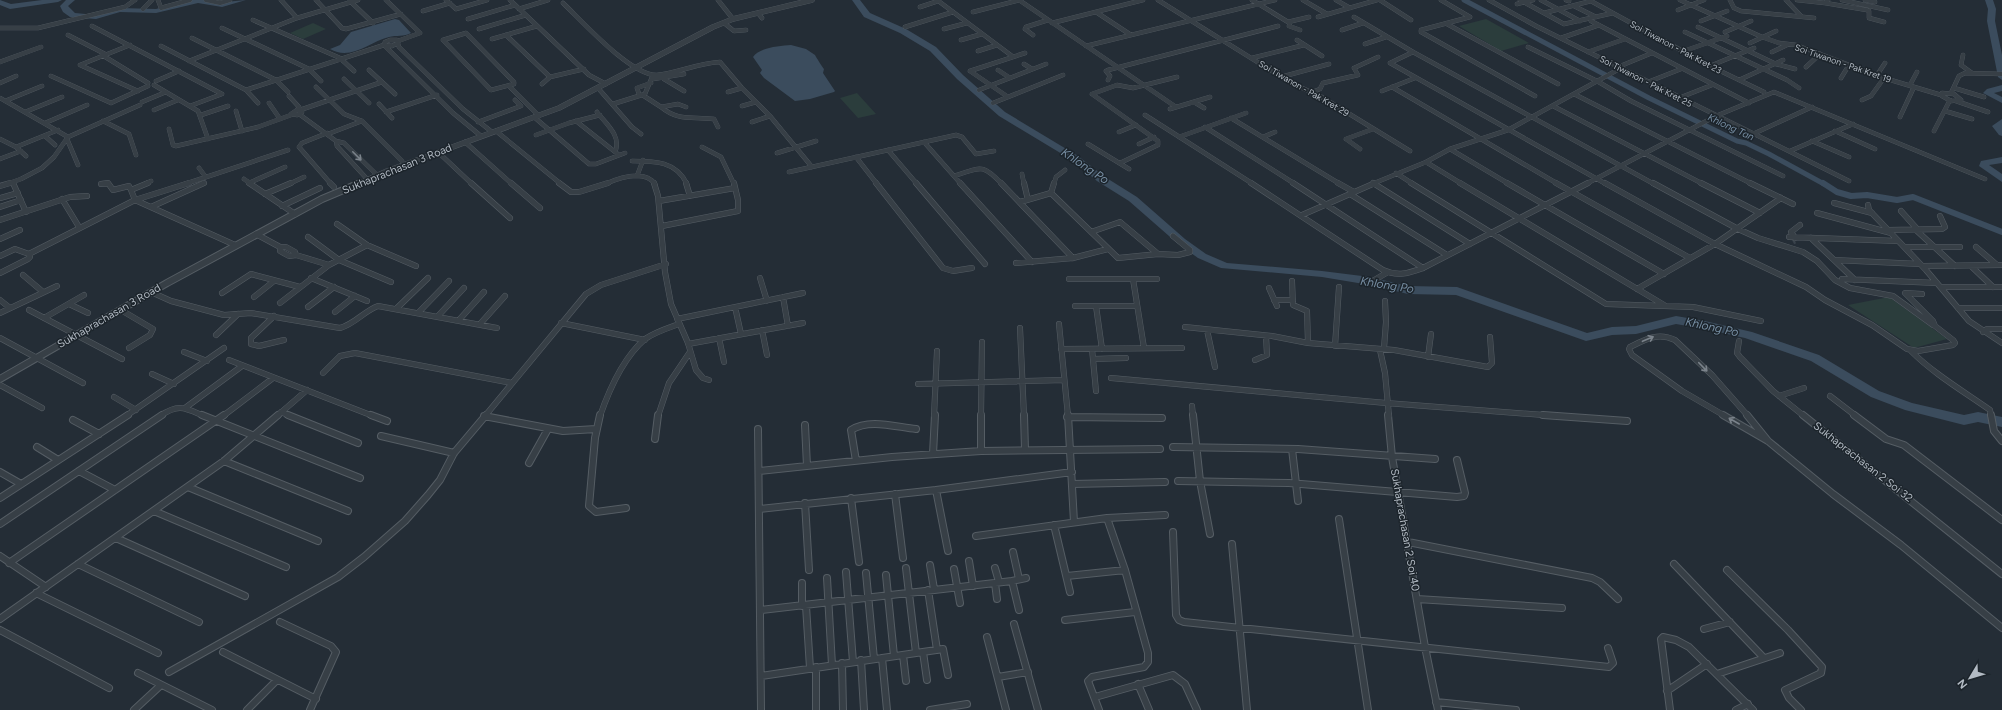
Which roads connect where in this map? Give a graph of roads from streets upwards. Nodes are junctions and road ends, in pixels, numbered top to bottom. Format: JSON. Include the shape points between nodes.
{"nodes":[{"id":1,"x":135,"y":0,"type":"edge"},
{"id":2,"x":152,"y":0,"type":"edge"},
{"id":3,"x":158,"y":0,"type":"edge"},
{"id":4,"x":190,"y":0,"type":"edge"},
{"id":5,"x":207,"y":0,"type":"edge"},
{"id":6,"x":230,"y":0,"type":"edge"},
{"id":7,"x":281,"y":0,"type":"edge"},
{"id":8,"x":316,"y":0,"type":"edge"},
{"id":9,"x":358,"y":0,"type":"edge"},
{"id":10,"x":386,"y":0,"type":"edge"},
{"id":11,"x":487,"y":0,"type":"edge"},
{"id":12,"x":510,"y":0,"type":"edge"},
{"id":13,"x":548,"y":0,"type":"edge"},
{"id":14,"x":718,"y":0,"type":"edge"},
{"id":15,"x":812,"y":0,"type":"edge"},
{"id":16,"x":1019,"y":0,"type":"edge"},
{"id":17,"x":1143,"y":0,"type":"edge"},
{"id":18,"x":1158,"y":0,"type":"edge"},
{"id":19,"x":1252,"y":0,"type":"edge"},
{"id":20,"x":1275,"y":0,"type":"edge"},
{"id":21,"x":1303,"y":0,"type":"edge"},
{"id":22,"x":1336,"y":0,"type":"edge"},
{"id":23,"x":1379,"y":0,"type":"edge"},
{"id":24,"x":1441,"y":0,"type":"edge"},
{"id":25,"x":1489,"y":0,"type":"edge"},
{"id":26,"x":1533,"y":0,"type":"edge"},
{"id":27,"x":1542,"y":0,"type":"edge"},
{"id":28,"x":1680,"y":0,"type":"edge"},
{"id":29,"x":1704,"y":0,"type":"edge"},
{"id":30,"x":1730,"y":0,"type":"edge"},
{"id":31,"x":1786,"y":0,"type":"edge"},
{"id":32,"x":1797,"y":0,"type":"edge"},
{"id":33,"x":1842,"y":0,"type":"edge"},
{"id":34,"x":1867,"y":0,"type":"edge"},
{"id":35,"x":182,"y":1,"type":"edge"},
{"id":36,"x":351,"y":1,"type":"edge"},
{"id":37,"x":937,"y":1,"type":"edge"},
{"id":38,"x":1522,"y":1,"type":"edge"},
{"id":39,"x":1590,"y":1,"type":"edge"},
{"id":40,"x":1826,"y":1,"type":"edge"},
{"id":41,"x":448,"y":2,"type":"edge"},
{"id":42,"x":1875,"y":2,"type":"dead end"},
{"id":43,"x":563,"y":3,"type":"dead end"},
{"id":44,"x":1258,"y":4,"type":"junction"},
{"id":45,"x":1517,"y":4,"type":"dead end"},
{"id":46,"x":515,"y":5,"type":"junction"},
{"id":47,"x":1690,"y":5,"type":"junction"},
{"id":48,"x":1574,"y":6,"type":"junction"},
{"id":49,"x":1870,"y":6,"type":"junction"},
{"id":50,"x":920,"y":7,"type":"dead end"},
{"id":51,"x":1350,"y":8,"type":"junction"},
{"id":52,"x":143,"y":9,"type":"dead end"},
{"id":53,"x":519,"y":9,"type":"junction"},
{"id":54,"x":325,"y":10,"type":"junction"},
{"id":55,"x":1559,"y":10,"type":"junction"},
{"id":56,"x":1678,"y":10,"type":"dead end"},
{"id":57,"x":1867,"y":10,"type":"junction"},
{"id":58,"x":1888,"y":10,"type":"dead end"},
{"id":59,"x":423,"y":11,"type":"dead end"},
{"id":60,"x":1727,"y":11,"type":"dead end"},
{"id":61,"x":953,"y":12,"type":"junction"},
{"id":62,"x":973,"y":12,"type":"dead end"},
{"id":63,"x":1096,"y":12,"type":"junction"},
{"id":64,"x":1613,"y":13,"type":"junction"},
{"id":65,"x":401,"y":14,"type":"junction"},
{"id":66,"x":1327,"y":14,"type":"junction"},
{"id":67,"x":1544,"y":14,"type":"junction"},
{"id":68,"x":526,"y":15,"type":"junction"},
{"id":69,"x":1714,"y":16,"type":"junction"},
{"id":70,"x":1801,"y":16,"type":"junction"},
{"id":71,"x":1309,"y":17,"type":"dead end"},
{"id":72,"x":1318,"y":17,"type":"dead end"},
{"id":73,"x":1354,"y":17,"type":"dead end"},
{"id":74,"x":1596,"y":17,"type":"junction"},
{"id":75,"x":297,"y":18,"type":"junction"},
{"id":76,"x":1814,"y":18,"type":"dead end"},
{"id":77,"x":468,"y":19,"type":"dead end"},
{"id":78,"x":253,"y":20,"type":"dead end"},
{"id":79,"x":733,"y":20,"type":"junction"},
{"id":80,"x":1191,"y":20,"type":"junction"},
{"id":81,"x":1411,"y":20,"type":"dead end"},
{"id":82,"x":1050,"y":21,"type":"junction"},
{"id":83,"x":1580,"y":21,"type":"junction"},
{"id":84,"x":1591,"y":21,"type":"dead end"},
{"id":85,"x":1701,"y":21,"type":"dead end"},
{"id":86,"x":1751,"y":21,"type":"dead end"},
{"id":87,"x":724,"y":22,"type":"junction"},
{"id":88,"x":1884,"y":22,"type":"dead end"},
{"id":89,"x":373,"y":23,"type":"junction"},
{"id":90,"x":967,"y":23,"type":"junction"},
{"id":91,"x":1290,"y":23,"type":"junction"},
{"id":92,"x":1363,"y":23,"type":"junction"},
{"id":93,"x":1447,"y":24,"type":"junction"},
{"id":94,"x":1599,"y":25,"type":"junction"},
{"id":95,"x":92,"y":26,"type":"dead end"},
{"id":96,"x":537,"y":26,"type":"junction"},
{"id":97,"x":1278,"y":26,"type":"dead end"},
{"id":98,"x":1738,"y":26,"type":"junction"},
{"id":99,"x":905,"y":27,"type":"dead end"},
{"id":100,"x":0,"y":28,"type":"edge"},
{"id":101,"x":222,"y":28,"type":"dead end"},
{"id":102,"x":271,"y":28,"type":"junction"},
{"id":103,"x":1698,"y":28,"type":"dead end"},
{"id":104,"x":479,"y":30,"type":"dead end"},
{"id":105,"x":746,"y":30,"type":"dead end"},
{"id":106,"x":944,"y":30,"type":"dead end"},
{"id":107,"x":1300,"y":30,"type":"dead end"},
{"id":108,"x":1342,"y":30,"type":"dead end"},
{"id":109,"x":1776,"y":31,"type":"dead end"},
{"id":110,"x":1684,"y":32,"type":"dead end"},
{"id":111,"x":982,"y":34,"type":"junction"},
{"id":112,"x":68,"y":35,"type":"dead end"},
{"id":113,"x":506,"y":35,"type":"junction"},
{"id":114,"x":1033,"y":35,"type":"dead end"},
{"id":115,"x":1131,"y":35,"type":"junction"},
{"id":116,"x":1386,"y":36,"type":"junction"},
{"id":117,"x":1762,"y":37,"type":"junction"},
{"id":118,"x":192,"y":38,"type":"dead end"},
{"id":119,"x":245,"y":38,"type":"junction"},
{"id":120,"x":1561,"y":38,"type":"junction"},
{"id":121,"x":1721,"y":38,"type":"junction"},
{"id":122,"x":492,"y":39,"type":"dead end"},
{"id":123,"x":1626,"y":39,"type":"junction"},
{"id":124,"x":961,"y":40,"type":"dead end"},
{"id":125,"x":1223,"y":40,"type":"junction"},
{"id":126,"x":1297,"y":40,"type":"dead end"},
{"id":127,"x":398,"y":42,"type":"junction"},
{"id":128,"x":1750,"y":43,"type":"dead end"},
{"id":129,"x":1365,"y":44,"type":"dead end"},
{"id":130,"x":1708,"y":44,"type":"junction"},
{"id":131,"x":130,"y":45,"type":"junction"},
{"id":132,"x":998,"y":45,"type":"junction"},
{"id":133,"x":1304,"y":45,"type":"junction"},
{"id":134,"x":1787,"y":45,"type":"junction"},
{"id":135,"x":161,"y":46,"type":"dead end"},
{"id":136,"x":385,"y":46,"type":"junction"},
{"id":137,"x":1086,"y":46,"type":"junction"},
{"id":138,"x":41,"y":47,"type":"dead end"},
{"id":139,"x":1528,"y":47,"type":"dead end"},
{"id":140,"x":1754,"y":48,"type":"dead end"},
{"id":141,"x":217,"y":49,"type":"junction"},
{"id":142,"x":1748,"y":50,"type":"junction"},
{"id":143,"x":978,"y":51,"type":"dead end"},
{"id":144,"x":1684,"y":51,"type":"junction"},
{"id":145,"x":1412,"y":52,"type":"junction"},
{"id":146,"x":1588,"y":52,"type":"junction"},
{"id":147,"x":1772,"y":52,"type":"dead end"},
{"id":148,"x":1025,"y":53,"type":"dead end"},
{"id":149,"x":104,"y":54,"type":"junction"},
{"id":150,"x":1652,"y":54,"type":"junction"},
{"id":151,"x":1820,"y":54,"type":"junction"},
{"id":152,"x":1963,"y":55,"type":"dead end"},
{"id":153,"x":1012,"y":56,"type":"junction"},
{"id":154,"x":1322,"y":56,"type":"dead end"},
{"id":155,"x":1734,"y":56,"type":"junction"},
{"id":156,"x":1378,"y":57,"type":"dead end"},
{"id":157,"x":340,"y":58,"type":"junction"},
{"id":158,"x":1252,"y":58,"type":"junction"},
{"id":159,"x":1783,"y":60,"type":"dead end"},
{"id":160,"x":189,"y":61,"type":"junction"},
{"id":161,"x":0,"y":62,"type":"edge"},
{"id":162,"x":1885,"y":63,"type":"dead end"},
{"id":163,"x":1024,"y":64,"type":"dead end"},
{"id":164,"x":1046,"y":64,"type":"dead end"},
{"id":165,"x":1329,"y":64,"type":"dead end"},
{"id":166,"x":1776,"y":64,"type":"junction"},
{"id":167,"x":1849,"y":65,"type":"junction"},
{"id":168,"x":1710,"y":66,"type":"junction"},
{"id":169,"x":1116,"y":67,"type":"junction"},
{"id":170,"x":1806,"y":67,"type":"dead end"},
{"id":171,"x":1620,"y":68,"type":"junction"},
{"id":172,"x":309,"y":69,"type":"junction"},
{"id":173,"x":584,"y":69,"type":"junction"},
{"id":174,"x":634,"y":69,"type":"junction"},
{"id":175,"x":1032,"y":69,"type":"junction"},
{"id":176,"x":1681,"y":69,"type":"junction"},
{"id":177,"x":1763,"y":69,"type":"junction"},
{"id":178,"x":1795,"y":69,"type":"dead end"},
{"id":179,"x":369,"y":70,"type":"dead end"},
{"id":180,"x":998,"y":70,"type":"dead end"},
{"id":181,"x":179,"y":71,"type":"junction"},
{"id":182,"x":354,"y":71,"type":"dead end"},
{"id":183,"x":1917,"y":72,"type":"dead end"},
{"id":184,"x":1972,"y":73,"type":"junction"},
{"id":185,"x":684,"y":74,"type":"dead end"},
{"id":186,"x":2002,"y":74,"type":"edge"},
{"id":187,"x":1063,"y":75,"type":"dead end"},
{"id":188,"x":1878,"y":75,"type":"junction"},
{"id":189,"x":16,"y":76,"type":"dead end"},
{"id":190,"x":51,"y":76,"type":"dead end"},
{"id":191,"x":550,"y":77,"type":"junction"},
{"id":192,"x":1177,"y":77,"type":"dead end"},
{"id":193,"x":1281,"y":77,"type":"junction"},
{"id":194,"x":664,"y":78,"type":"junction"},
{"id":195,"x":1010,"y":78,"type":"junction"},
{"id":196,"x":1415,"y":78,"type":"junction"},
{"id":197,"x":1841,"y":78,"type":"dead end"},
{"id":198,"x":1884,"y":78,"type":"junction"},
{"id":199,"x":344,"y":79,"type":"dead end"},
{"id":200,"x":652,"y":79,"type":"junction"},
{"id":201,"x":276,"y":80,"type":"junction"},
{"id":202,"x":1108,"y":80,"type":"dead end"},
{"id":203,"x":1739,"y":80,"type":"junction"},
{"id":204,"x":321,"y":81,"type":"dead end"},
{"id":205,"x":1597,"y":81,"type":"junction"},
{"id":206,"x":382,"y":82,"type":"junction"},
{"id":207,"x":1648,"y":82,"type":"junction"},
{"id":208,"x":0,"y":83,"type":"edge"},
{"id":209,"x":155,"y":83,"type":"junction"},
{"id":210,"x":148,"y":84,"type":"junction"},
{"id":211,"x":542,"y":84,"type":"dead end"},
{"id":212,"x":606,"y":84,"type":"junction"},
{"id":213,"x":1558,"y":84,"type":"dead end"},
{"id":214,"x":991,"y":85,"type":"junction"},
{"id":215,"x":1712,"y":85,"type":"junction"},
{"id":216,"x":42,"y":86,"type":"dead end"},
{"id":217,"x":509,"y":86,"type":"junction"},
{"id":218,"x":1143,"y":86,"type":"junction"},
{"id":219,"x":1912,"y":86,"type":"junction"},
{"id":220,"x":316,"y":87,"type":"dead end"},
{"id":221,"x":1392,"y":87,"type":"junction"},
{"id":222,"x":598,"y":88,"type":"junction"},
{"id":223,"x":742,"y":88,"type":"junction"},
{"id":224,"x":1799,"y":88,"type":"dead end"},
{"id":225,"x":1954,"y":88,"type":"junction"},
{"id":226,"x":138,"y":90,"type":"junction"},
{"id":227,"x":246,"y":90,"type":"junction"},
{"id":228,"x":355,"y":90,"type":"junction"},
{"id":229,"x":979,"y":90,"type":"dead end"},
{"id":230,"x":684,"y":91,"type":"dead end"},
{"id":231,"x":1382,"y":91,"type":"dead end"},
{"id":232,"x":166,"y":92,"type":"junction"},
{"id":233,"x":445,"y":92,"type":"junction"},
{"id":234,"x":728,"y":92,"type":"dead end"},
{"id":235,"x":1312,"y":92,"type":"junction"},
{"id":236,"x":1764,"y":92,"type":"dead end"},
{"id":237,"x":1950,"y":93,"type":"junction"},
{"id":238,"x":395,"y":94,"type":"dead end"},
{"id":239,"x":639,"y":94,"type":"junction"},
{"id":240,"x":645,"y":94,"type":"junction"},
{"id":241,"x":1574,"y":94,"type":"junction"},
{"id":242,"x":1941,"y":95,"type":"junction"},
{"id":243,"x":435,"y":96,"type":"junction"},
{"id":244,"x":1535,"y":96,"type":"dead end"},
{"id":245,"x":62,"y":97,"type":"dead end"},
{"id":246,"x":1008,"y":97,"type":"junction"},
{"id":247,"x":1210,"y":97,"type":"dead end"},
{"id":248,"x":1984,"y":97,"type":"dead end"},
{"id":249,"x":0,"y":98,"type":"edge"},
{"id":250,"x":1679,"y":98,"type":"junction"},
{"id":251,"x":178,"y":100,"type":"junction"},
{"id":252,"x":328,"y":100,"type":"junction"},
{"id":253,"x":515,"y":100,"type":"dead end"},
{"id":254,"x":1862,"y":100,"type":"dead end"},
{"id":255,"x":1950,"y":100,"type":"junction"},
{"id":256,"x":5,"y":101,"type":"junction"},
{"id":257,"x":1955,"y":101,"type":"junction"},
{"id":258,"x":756,"y":102,"type":"junction"},
{"id":259,"x":1194,"y":102,"type":"junction"},
{"id":260,"x":258,"y":103,"type":"dead end"},
{"id":261,"x":269,"y":103,"type":"dead end"},
{"id":262,"x":369,"y":103,"type":"dead end"},
{"id":263,"x":993,"y":103,"type":"dead end"},
{"id":264,"x":1749,"y":103,"type":"junction"},
{"id":265,"x":379,"y":104,"type":"dead end"},
{"id":266,"x":613,"y":104,"type":"junction"},
{"id":267,"x":87,"y":105,"type":"dead end"},
{"id":268,"x":190,"y":106,"type":"junction"},
{"id":269,"x":228,"y":106,"type":"dead end"},
{"id":270,"x":742,"y":106,"type":"dead end"},
{"id":271,"x":1553,"y":106,"type":"junction"},
{"id":272,"x":661,"y":107,"type":"junction"},
{"id":273,"x":686,"y":107,"type":"dead end"},
{"id":274,"x":1812,"y":107,"type":"junction"},
{"id":275,"x":1176,"y":108,"type":"junction"},
{"id":276,"x":1204,"y":108,"type":"dead end"},
{"id":277,"x":1170,"y":109,"type":"dead end"},
{"id":278,"x":154,"y":110,"type":"dead end"},
{"id":279,"x":463,"y":110,"type":"junction"},
{"id":280,"x":236,"y":111,"type":"dead end"},
{"id":281,"x":299,"y":111,"type":"junction"},
{"id":282,"x":1945,"y":111,"type":"junction"},
{"id":283,"x":25,"y":112,"type":"junction"},
{"id":284,"x":386,"y":112,"type":"junction"},
{"id":285,"x":1988,"y":112,"type":"dead end"},
{"id":286,"x":453,"y":113,"type":"junction"},
{"id":287,"x":1246,"y":113,"type":"dead end"},
{"id":288,"x":200,"y":115,"type":"junction"},
{"id":289,"x":1145,"y":115,"type":"dead end"},
{"id":290,"x":770,"y":116,"type":"junction"},
{"id":291,"x":1716,"y":116,"type":"junction"},
{"id":292,"x":534,"y":117,"type":"junction"},
{"id":293,"x":1900,"y":117,"type":"dead end"},
{"id":294,"x":392,"y":118,"type":"dead end"},
{"id":295,"x":1231,"y":118,"type":"junction"},
{"id":296,"x":1532,"y":118,"type":"junction"},
{"id":297,"x":280,"y":119,"type":"junction"},
{"id":298,"x":1972,"y":119,"type":"dead end"},
{"id":299,"x":103,"y":121,"type":"junction"},
{"id":300,"x":362,"y":121,"type":"junction"},
{"id":301,"x":576,"y":121,"type":"junction"},
{"id":302,"x":478,"y":122,"type":"junction"},
{"id":303,"x":752,"y":122,"type":"dead end"},
{"id":304,"x":45,"y":123,"type":"junction"},
{"id":305,"x":1853,"y":124,"type":"junction"},
{"id":306,"x":1136,"y":125,"type":"junction"},
{"id":307,"x":718,"y":127,"type":"dead end"},
{"id":308,"x":1205,"y":127,"type":"junction"},
{"id":309,"x":1373,"y":128,"type":"junction"},
{"id":310,"x":169,"y":129,"type":"dead end"},
{"id":311,"x":58,"y":130,"type":"junction"},
{"id":312,"x":548,"y":130,"type":"junction"},
{"id":313,"x":1508,"y":130,"type":"junction"},
{"id":314,"x":1690,"y":130,"type":"junction"},
{"id":315,"x":242,"y":131,"type":"junction"},
{"id":316,"x":1835,"y":131,"type":"junction"},
{"id":317,"x":1934,"y":131,"type":"dead end"},
{"id":318,"x":494,"y":132,"type":"junction"},
{"id":319,"x":1120,"y":132,"type":"dead end"},
{"id":320,"x":1275,"y":132,"type":"dead end"},
{"id":321,"x":327,"y":134,"type":"junction"},
{"id":322,"x":641,"y":134,"type":"dead end"},
{"id":323,"x":1462,"y":134,"type":"dead end"},
{"id":324,"x":1753,"y":134,"type":"junction"},
{"id":325,"x":536,"y":135,"type":"dead end"},
{"id":326,"x":45,"y":136,"type":"junction"},
{"id":327,"x":481,"y":136,"type":"junction"},
{"id":328,"x":1179,"y":136,"type":"junction"},
{"id":329,"x":1154,"y":137,"type":"junction"},
{"id":330,"x":1263,"y":137,"type":"junction"},
{"id":331,"x":68,"y":138,"type":"junction"},
{"id":332,"x":0,"y":139,"type":"edge"},
{"id":333,"x":208,"y":139,"type":"junction"},
{"id":334,"x":1475,"y":139,"type":"junction"},
{"id":335,"x":816,"y":141,"type":"dead end"},
{"id":336,"x":1812,"y":141,"type":"junction"},
{"id":337,"x":465,"y":142,"type":"junction"},
{"id":338,"x":924,"y":142,"type":"junction"},
{"id":339,"x":1668,"y":142,"type":"junction"},
{"id":340,"x":336,"y":143,"type":"junction"},
{"id":341,"x":1088,"y":144,"type":"dead end"},
{"id":342,"x":1139,"y":144,"type":"dead end"},
{"id":343,"x":56,"y":145,"type":"dead end"},
{"id":344,"x":16,"y":147,"type":"junction"},
{"id":345,"x":702,"y":147,"type":"dead end"},
{"id":346,"x":797,"y":147,"type":"junction"},
{"id":347,"x":1360,"y":149,"type":"dead end"},
{"id":348,"x":1450,"y":149,"type":"junction"},
{"id":349,"x":1875,"y":149,"type":"dead end"},
{"id":350,"x":288,"y":150,"type":"dead end"},
{"id":351,"x":888,"y":150,"type":"junction"},
{"id":352,"x":21,"y":151,"type":"junction"},
{"id":353,"x":994,"y":151,"type":"dead end"},
{"id":354,"x":1410,"y":151,"type":"dead end"},
{"id":355,"x":1790,"y":151,"type":"junction"},
{"id":356,"x":438,"y":152,"type":"junction"},
{"id":357,"x":615,"y":152,"type":"junction"},
{"id":358,"x":626,"y":153,"type":"dead end"},
{"id":359,"x":777,"y":153,"type":"dead end"},
{"id":360,"x":1646,"y":153,"type":"junction"},
{"id":361,"x":136,"y":154,"type":"dead end"},
{"id":362,"x":619,"y":155,"type":"junction"},
{"id":363,"x":26,"y":156,"type":"dead end"},
{"id":364,"x":856,"y":157,"type":"junction"},
{"id":365,"x":1849,"y":157,"type":"dead end"},
{"id":366,"x":0,"y":159,"type":"edge"},
{"id":367,"x":643,"y":160,"type":"junction"},
{"id":368,"x":402,"y":161,"type":"dead end"},
{"id":369,"x":632,"y":161,"type":"dead end"},
{"id":370,"x":1426,"y":162,"type":"junction"},
{"id":371,"x":1120,"y":163,"type":"junction"},
{"id":372,"x":78,"y":165,"type":"dead end"},
{"id":373,"x":1621,"y":166,"type":"junction"},
{"id":374,"x":286,"y":167,"type":"dead end"},
{"id":375,"x":812,"y":167,"type":"junction"},
{"id":376,"x":200,"y":168,"type":"dead end"},
{"id":377,"x":1129,"y":169,"type":"dead end"},
{"id":378,"x":1065,"y":170,"type":"dead end"},
{"id":379,"x":789,"y":172,"type":"dead end"},
{"id":380,"x":1396,"y":173,"type":"junction"},
{"id":381,"x":1022,"y":174,"type":"dead end"},
{"id":382,"x":377,"y":175,"type":"junction"},
{"id":383,"x":205,"y":176,"type":"junction"},
{"id":384,"x":637,"y":176,"type":"junction"},
{"id":385,"x":954,"y":176,"type":"junction"},
{"id":386,"x":1783,"y":176,"type":"dead end"},
{"id":387,"x":304,"y":177,"type":"dead end"},
{"id":388,"x":1597,"y":178,"type":"junction"},
{"id":389,"x":367,"y":179,"type":"junction"},
{"id":390,"x":1985,"y":179,"type":"dead end"},
{"id":391,"x":150,"y":181,"type":"dead end"},
{"id":392,"x":1849,"y":181,"type":"dead end"},
{"id":393,"x":13,"y":182,"type":"junction"},
{"id":394,"x":204,"y":183,"type":"dead end"},
{"id":395,"x":1373,"y":183,"type":"junction"},
{"id":396,"x":100,"y":184,"type":"dead end"},
{"id":397,"x":0,"y":186,"type":"edge"},
{"id":398,"x":334,"y":187,"type":"dead end"},
{"id":399,"x":320,"y":188,"type":"dead end"},
{"id":400,"x":735,"y":188,"type":"junction"},
{"id":401,"x":131,"y":190,"type":"junction"},
{"id":402,"x":1572,"y":191,"type":"junction"},
{"id":403,"x":18,"y":193,"type":"junction"},
{"id":404,"x":1051,"y":193,"type":"junction"},
{"id":405,"x":1352,"y":193,"type":"junction"},
{"id":406,"x":265,"y":194,"type":"junction"},
{"id":407,"x":87,"y":196,"type":"dead end"},
{"id":408,"x":690,"y":196,"type":"junction"},
{"id":409,"x":0,"y":198,"type":"edge"},
{"id":410,"x":1781,"y":198,"type":"junction"},
{"id":411,"x":21,"y":200,"type":"junction"},
{"id":412,"x":62,"y":200,"type":"junction"},
{"id":413,"x":135,"y":200,"type":"junction"},
{"id":414,"x":1028,"y":200,"type":"junction"},
{"id":415,"x":658,"y":201,"type":"junction"},
{"id":416,"x":1020,"y":202,"type":"junction"},
{"id":417,"x":1834,"y":203,"type":"dead end"},
{"id":418,"x":1327,"y":204,"type":"junction"},
{"id":419,"x":1546,"y":204,"type":"junction"},
{"id":420,"x":1793,"y":204,"type":"dead end"},
{"id":421,"x":1868,"y":205,"type":"dead end"},
{"id":422,"x":282,"y":206,"type":"junction"},
{"id":423,"x":0,"y":207,"type":"edge"},
{"id":424,"x":151,"y":207,"type":"junction"},
{"id":425,"x":540,"y":208,"type":"dead end"},
{"id":426,"x":1901,"y":211,"type":"dead end"},
{"id":427,"x":26,"y":212,"type":"junction"},
{"id":428,"x":1760,"y":213,"type":"junction"},
{"id":429,"x":1817,"y":213,"type":"dead end"},
{"id":430,"x":1872,"y":213,"type":"junction"},
{"id":431,"x":294,"y":214,"type":"junction"},
{"id":432,"x":1302,"y":215,"type":"junction"},
{"id":433,"x":1940,"y":216,"type":"dead end"},
{"id":434,"x":510,"y":218,"type":"dead end"},
{"id":435,"x":1520,"y":218,"type":"junction"},
{"id":436,"x":0,"y":220,"type":"edge"},
{"id":437,"x":337,"y":224,"type":"dead end"},
{"id":438,"x":1800,"y":225,"type":"dead end"},
{"id":439,"x":662,"y":226,"type":"junction"},
{"id":440,"x":79,"y":227,"type":"junction"},
{"id":441,"x":1738,"y":229,"type":"junction"},
{"id":442,"x":20,"y":230,"type":"dead end"},
{"id":443,"x":1917,"y":230,"type":"junction"},
{"id":444,"x":1091,"y":232,"type":"junction"},
{"id":445,"x":1492,"y":232,"type":"junction"},
{"id":446,"x":1890,"y":232,"type":"junction"},
{"id":447,"x":256,"y":234,"type":"junction"},
{"id":448,"x":1173,"y":236,"type":"dead end"},
{"id":449,"x":308,"y":237,"type":"dead end"},
{"id":450,"x":1810,"y":238,"type":"junction"},
{"id":451,"x":0,"y":239,"type":"edge"},
{"id":452,"x":1794,"y":239,"type":"junction"},
{"id":453,"x":1898,"y":241,"type":"junction"},
{"id":454,"x":1470,"y":244,"type":"junction"},
{"id":455,"x":1715,"y":244,"type":"junction"},
{"id":456,"x":1778,"y":244,"type":"junction"},
{"id":457,"x":235,"y":245,"type":"junction"},
{"id":458,"x":367,"y":245,"type":"junction"},
{"id":459,"x":1788,"y":247,"type":"junction"},
{"id":460,"x":1905,"y":247,"type":"junction"},
{"id":461,"x":1935,"y":247,"type":"junction"},
{"id":462,"x":1960,"y":247,"type":"dead end"},
{"id":463,"x":1976,"y":247,"type":"dead end"},
{"id":464,"x":1108,"y":249,"type":"junction"},
{"id":465,"x":29,"y":254,"type":"junction"},
{"id":466,"x":1158,"y":254,"type":"junction"},
{"id":467,"x":0,"y":256,"type":"edge"},
{"id":468,"x":1447,"y":256,"type":"junction"},
{"id":469,"x":1073,"y":258,"type":"junction"},
{"id":470,"x":1690,"y":258,"type":"junction"},
{"id":471,"x":339,"y":260,"type":"junction"},
{"id":472,"x":1834,"y":260,"type":"junction"},
{"id":473,"x":1032,"y":262,"type":"junction"},
{"id":474,"x":1016,"y":263,"type":"dead end"},
{"id":475,"x":666,"y":264,"type":"junction"},
{"id":476,"x":985,"y":264,"type":"dead end"},
{"id":477,"x":329,"y":265,"type":"junction"},
{"id":478,"x":1921,"y":265,"type":"junction"},
{"id":479,"x":1999,"y":265,"type":"edge"},
{"id":480,"x":416,"y":266,"type":"dead end"},
{"id":481,"x":1955,"y":266,"type":"junction"},
{"id":482,"x":1971,"y":266,"type":"junction"},
{"id":483,"x":972,"y":268,"type":"dead end"},
{"id":484,"x":1423,"y":268,"type":"junction"},
{"id":485,"x":1388,"y":272,"type":"junction"},
{"id":486,"x":0,"y":273,"type":"edge"},
{"id":487,"x":1664,"y":274,"type":"junction"},
{"id":488,"x":23,"y":275,"type":"dead end"},
{"id":489,"x":311,"y":278,"type":"junction"},
{"id":490,"x":428,"y":278,"type":"dead end"},
{"id":491,"x":760,"y":278,"type":"dead end"},
{"id":492,"x":1069,"y":279,"type":"dead end"},
{"id":493,"x":1157,"y":279,"type":"dead end"},
{"id":494,"x":1842,"y":279,"type":"dead end"},
{"id":495,"x":1133,"y":280,"type":"junction"},
{"id":496,"x":1855,"y":280,"type":"junction"},
{"id":497,"x":274,"y":281,"type":"junction"},
{"id":498,"x":1292,"y":281,"type":"dead end"},
{"id":499,"x":391,"y":282,"type":"dead end"},
{"id":500,"x":449,"y":282,"type":"dead end"},
{"id":501,"x":1371,"y":282,"type":"dead end"},
{"id":502,"x":1939,"y":285,"type":"junction"},
{"id":503,"x":57,"y":286,"type":"dead end"},
{"id":504,"x":300,"y":287,"type":"junction"},
{"id":505,"x":334,"y":287,"type":"junction"},
{"id":506,"x":1339,"y":287,"type":"dead end"},
{"id":507,"x":1993,"y":287,"type":"junction"},
{"id":508,"x":2002,"y":287,"type":"edge"},
{"id":509,"x":464,"y":288,"type":"dead end"},
{"id":510,"x":1269,"y":288,"type":"dead end"},
{"id":511,"x":1638,"y":289,"type":"junction"},
{"id":512,"x":43,"y":292,"type":"junction"},
{"id":513,"x":152,"y":292,"type":"junction"},
{"id":514,"x":484,"y":292,"type":"dead end"},
{"id":515,"x":222,"y":293,"type":"dead end"},
{"id":516,"x":803,"y":293,"type":"dead end"},
{"id":517,"x":1922,"y":294,"type":"dead end"},
{"id":518,"x":84,"y":295,"type":"dead end"},
{"id":519,"x":355,"y":296,"type":"junction"},
{"id":520,"x":505,"y":296,"type":"dead end"},
{"id":521,"x":254,"y":297,"type":"dead end"},
{"id":522,"x":782,"y":297,"type":"junction"},
{"id":523,"x":0,"y":300,"type":"edge"},
{"id":524,"x":767,"y":300,"type":"junction"},
{"id":525,"x":1274,"y":300,"type":"junction"},
{"id":526,"x":1293,"y":300,"type":"junction"},
{"id":527,"x":367,"y":301,"type":"dead end"},
{"id":528,"x":1385,"y":301,"type":"dead end"},
{"id":529,"x":280,"y":303,"type":"dead end"},
{"id":530,"x":69,"y":304,"type":"junction"},
{"id":531,"x":1075,"y":306,"type":"dead end"},
{"id":532,"x":1096,"y":306,"type":"junction"},
{"id":533,"x":1137,"y":306,"type":"junction"},
{"id":534,"x":1276,"y":306,"type":"dead end"},
{"id":535,"x":1664,"y":306,"type":"junction"},
{"id":536,"x":308,"y":307,"type":"dead end"},
{"id":537,"x":735,"y":307,"type":"junction"},
{"id":538,"x":10,"y":308,"type":"junction"},
{"id":539,"x":397,"y":308,"type":"junction"},
{"id":540,"x":1958,"y":308,"type":"junction"},
{"id":541,"x":2002,"y":308,"type":"edge"},
{"id":542,"x":29,"y":310,"type":"dead end"},
{"id":543,"x":121,"y":310,"type":"junction"},
{"id":544,"x":335,"y":312,"type":"dead end"},
{"id":545,"x":420,"y":312,"type":"junction"},
{"id":546,"x":0,"y":313,"type":"edge"},
{"id":547,"x":88,"y":313,"type":"dead end"},
{"id":548,"x":238,"y":314,"type":"junction"},
{"id":549,"x":274,"y":316,"type":"junction"},
{"id":550,"x":438,"y":316,"type":"junction"},
{"id":551,"x":44,"y":318,"type":"junction"},
{"id":552,"x":459,"y":320,"type":"junction"},
{"id":553,"x":678,"y":321,"type":"junction"},
{"id":554,"x":1761,"y":321,"type":"dead end"},
{"id":555,"x":561,"y":323,"type":"junction"},
{"id":556,"x":803,"y":323,"type":"dead end"},
{"id":557,"x":480,"y":324,"type":"junction"},
{"id":558,"x":1059,"y":324,"type":"dead end"},
{"id":559,"x":788,"y":326,"type":"junction"},
{"id":560,"x":1935,"y":326,"type":"junction"},
{"id":561,"x":1185,"y":327,"type":"dead end"},
{"id":562,"x":497,"y":328,"type":"dead end"},
{"id":563,"x":1020,"y":328,"type":"dead end"},
{"id":564,"x":2002,"y":329,"type":"edge"},
{"id":565,"x":762,"y":330,"type":"junction"},
{"id":566,"x":1207,"y":330,"type":"junction"},
{"id":567,"x":1983,"y":332,"type":"junction"},
{"id":568,"x":741,"y":334,"type":"junction"},
{"id":569,"x":1431,"y":334,"type":"dead end"},
{"id":570,"x":77,"y":335,"type":"junction"},
{"id":571,"x":216,"y":335,"type":"dead end"},
{"id":572,"x":1266,"y":336,"type":"junction"},
{"id":573,"x":1490,"y":337,"type":"dead end"},
{"id":574,"x":0,"y":338,"type":"edge"},
{"id":575,"x":719,"y":338,"type":"junction"},
{"id":576,"x":284,"y":340,"type":"dead end"},
{"id":577,"x":645,"y":340,"type":"junction"},
{"id":578,"x":1739,"y":341,"type":"dead end"},
{"id":579,"x":982,"y":342,"type":"dead end"},
{"id":580,"x":1308,"y":343,"type":"junction"},
{"id":581,"x":2002,"y":343,"type":"edge"},
{"id":582,"x":688,"y":344,"type":"junction"},
{"id":583,"x":1335,"y":346,"type":"junction"},
{"id":584,"x":129,"y":348,"type":"dead end"},
{"id":585,"x":224,"y":348,"type":"dead end"},
{"id":586,"x":1102,"y":348,"type":"junction"},
{"id":587,"x":1144,"y":348,"type":"junction"},
{"id":588,"x":1182,"y":348,"type":"dead end"},
{"id":589,"x":1061,"y":349,"type":"junction"},
{"id":590,"x":1092,"y":349,"type":"junction"},
{"id":591,"x":1382,"y":349,"type":"junction"},
{"id":592,"x":937,"y":351,"type":"dead end"},
{"id":593,"x":1911,"y":351,"type":"junction"},
{"id":594,"x":184,"y":352,"type":"dead end"},
{"id":595,"x":690,"y":352,"type":"junction"},
{"id":596,"x":767,"y":355,"type":"dead end"},
{"id":597,"x":1428,"y":357,"type":"junction"},
{"id":598,"x":37,"y":358,"type":"junction"},
{"id":599,"x":1126,"y":358,"type":"dead end"},
{"id":600,"x":122,"y":359,"type":"dead end"},
{"id":601,"x":1093,"y":359,"type":"junction"},
{"id":602,"x":229,"y":360,"type":"dead end"},
{"id":603,"x":1255,"y":360,"type":"dead end"},
{"id":604,"x":207,"y":361,"type":"junction"},
{"id":605,"x":724,"y":362,"type":"dead end"},
{"id":606,"x":242,"y":366,"type":"junction"},
{"id":607,"x":1215,"y":368,"type":"dead end"},
{"id":608,"x":323,"y":373,"type":"dead end"},
{"id":609,"x":152,"y":374,"type":"dead end"},
{"id":610,"x":273,"y":378,"type":"junction"},
{"id":611,"x":1111,"y":378,"type":"dead end"},
{"id":612,"x":0,"y":379,"type":"edge"},
{"id":613,"x":709,"y":380,"type":"dead end"},
{"id":614,"x":1064,"y":380,"type":"junction"},
{"id":615,"x":1022,"y":381,"type":"junction"},
{"id":616,"x":83,"y":383,"type":"dead end"},
{"id":617,"x":512,"y":383,"type":"junction"},
{"id":618,"x":982,"y":383,"type":"junction"},
{"id":619,"x":174,"y":384,"type":"junction"},
{"id":620,"x":918,"y":384,"type":"dead end"},
{"id":621,"x":936,"y":384,"type":"junction"},
{"id":622,"x":0,"y":385,"type":"edge"},
{"id":623,"x":1804,"y":388,"type":"dead end"},
{"id":624,"x":307,"y":390,"type":"junction"},
{"id":625,"x":1096,"y":391,"type":"dead end"},
{"id":626,"x":1779,"y":396,"type":"junction"},
{"id":627,"x":1830,"y":396,"type":"dead end"},
{"id":628,"x":114,"y":397,"type":"dead end"},
{"id":629,"x":1386,"y":403,"type":"junction"},
{"id":630,"x":1192,"y":406,"type":"dead end"},
{"id":631,"x":42,"y":408,"type":"dead end"},
{"id":632,"x":185,"y":408,"type":"junction"},
{"id":633,"x":136,"y":410,"type":"junction"},
{"id":634,"x":281,"y":412,"type":"junction"},
{"id":635,"x":484,"y":416,"type":"junction"},
{"id":636,"x":1067,"y":417,"type":"junction"},
{"id":637,"x":1162,"y":418,"type":"dead end"},
{"id":638,"x":73,"y":420,"type":"dead end"},
{"id":639,"x":217,"y":420,"type":"junction"},
{"id":640,"x":1627,"y":420,"type":"dead end"},
{"id":641,"x":387,"y":421,"type":"dead end"},
{"id":642,"x":805,"y":425,"type":"dead end"},
{"id":643,"x":548,"y":429,"type":"junction"},
{"id":644,"x":596,"y":429,"type":"junction"},
{"id":645,"x":758,"y":430,"type":"dead end"},
{"id":646,"x":916,"y":430,"type":"dead end"},
{"id":647,"x":99,"y":434,"type":"junction"},
{"id":648,"x":253,"y":436,"type":"junction"},
{"id":649,"x":381,"y":436,"type":"dead end"},
{"id":650,"x":655,"y":439,"type":"dead end"},
{"id":651,"x":1768,"y":441,"type":"junction"},
{"id":652,"x":2002,"y":441,"type":"edge"},
{"id":653,"x":358,"y":443,"type":"dead end"},
{"id":654,"x":36,"y":447,"type":"dead end"},
{"id":655,"x":1173,"y":447,"type":"dead end"},
{"id":656,"x":1160,"y":448,"type":"dead end"},
{"id":657,"x":1196,"y":448,"type":"junction"},
{"id":658,"x":1292,"y":449,"type":"junction"},
{"id":659,"x":1025,"y":450,"type":"junction"},
{"id":660,"x":1071,"y":450,"type":"junction"},
{"id":661,"x":981,"y":451,"type":"junction"},
{"id":662,"x":454,"y":453,"type":"junction"},
{"id":663,"x":934,"y":454,"type":"junction"},
{"id":664,"x":1392,"y":457,"type":"junction"},
{"id":665,"x":1435,"y":459,"type":"dead end"},
{"id":666,"x":58,"y":460,"type":"junction"},
{"id":667,"x":1457,"y":460,"type":"dead end"},
{"id":668,"x":856,"y":461,"type":"junction"},
{"id":669,"x":224,"y":462,"type":"junction"},
{"id":670,"x":529,"y":464,"type":"dead end"},
{"id":671,"x":807,"y":466,"type":"junction"},
{"id":672,"x":78,"y":471,"type":"junction"},
{"id":673,"x":759,"y":471,"type":"junction"},
{"id":674,"x":0,"y":472,"type":"edge"},
{"id":675,"x":1072,"y":472,"type":"junction"},
{"id":676,"x":360,"y":478,"type":"dead end"},
{"id":677,"x":1178,"y":481,"type":"dead end"},
{"id":678,"x":1200,"y":481,"type":"junction"},
{"id":679,"x":1165,"y":482,"type":"dead end"},
{"id":680,"x":21,"y":484,"type":"junction"},
{"id":681,"x":1072,"y":484,"type":"junction"},
{"id":682,"x":1296,"y":484,"type":"junction"},
{"id":683,"x":188,"y":487,"type":"junction"},
{"id":684,"x":115,"y":490,"type":"junction"},
{"id":685,"x":936,"y":490,"type":"junction"},
{"id":686,"x":895,"y":494,"type":"junction"},
{"id":687,"x":1399,"y":494,"type":"junction"},
{"id":688,"x":0,"y":498,"type":"edge"},
{"id":689,"x":851,"y":498,"type":"junction"},
{"id":690,"x":1298,"y":501,"type":"dead end"},
{"id":691,"x":805,"y":503,"type":"junction"},
{"id":692,"x":626,"y":508,"type":"dead end"},
{"id":693,"x":759,"y":509,"type":"junction"},
{"id":694,"x":154,"y":511,"type":"junction"},
{"id":695,"x":348,"y":511,"type":"dead end"},
{"id":696,"x":1165,"y":515,"type":"dead end"},
{"id":697,"x":1107,"y":518,"type":"junction"},
{"id":698,"x":1339,"y":519,"type":"dead end"},
{"id":699,"x":2002,"y":520,"type":"edge"},
{"id":700,"x":1074,"y":522,"type":"junction"},
{"id":701,"x":0,"y":524,"type":"edge"},
{"id":702,"x":1054,"y":525,"type":"junction"},
{"id":703,"x":1173,"y":532,"type":"dead end"},
{"id":704,"x":1210,"y":534,"type":"dead end"},
{"id":705,"x":976,"y":536,"type":"dead end"},
{"id":706,"x":116,"y":538,"type":"junction"},
{"id":707,"x":318,"y":541,"type":"dead end"},
{"id":708,"x":1408,"y":542,"type":"junction"},
{"id":709,"x":1232,"y":544,"type":"dead end"},
{"id":710,"x":948,"y":551,"type":"dead end"},
{"id":711,"x":1013,"y":552,"type":"dead end"},
{"id":712,"x":0,"y":556,"type":"edge"},
{"id":713,"x":903,"y":558,"type":"dead end"},
{"id":714,"x":969,"y":561,"type":"dead end"},
{"id":715,"x":9,"y":562,"type":"junction"},
{"id":716,"x":859,"y":562,"type":"dead end"},
{"id":717,"x":78,"y":564,"type":"junction"},
{"id":718,"x":1674,"y":564,"type":"dead end"},
{"id":719,"x":930,"y":565,"type":"dead end"},
{"id":720,"x":286,"y":567,"type":"dead end"},
{"id":721,"x":906,"y":568,"type":"dead end"},
{"id":722,"x":995,"y":568,"type":"dead end"},
{"id":723,"x":954,"y":569,"type":"dead end"},
{"id":724,"x":809,"y":570,"type":"dead end"},
{"id":725,"x":1125,"y":570,"type":"junction"},
{"id":726,"x":1727,"y":570,"type":"dead end"},
{"id":727,"x":846,"y":572,"type":"dead end"},
{"id":728,"x":866,"y":573,"type":"dead end"},
{"id":729,"x":2002,"y":574,"type":"edge"},
{"id":730,"x":886,"y":575,"type":"dead end"},
{"id":731,"x":1067,"y":576,"type":"junction"},
{"id":732,"x":827,"y":578,"type":"dead end"},
{"id":733,"x":1019,"y":579,"type":"junction"},
{"id":734,"x":802,"y":583,"type":"dead end"},
{"id":735,"x":997,"y":583,"type":"junction"},
{"id":736,"x":973,"y":586,"type":"junction"},
{"id":737,"x":46,"y":587,"type":"junction"},
{"id":738,"x":958,"y":587,"type":"junction"},
{"id":739,"x":931,"y":590,"type":"junction"},
{"id":740,"x":909,"y":592,"type":"junction"},
{"id":741,"x":1070,"y":592,"type":"dead end"},
{"id":742,"x":36,"y":593,"type":"junction"},
{"id":743,"x":889,"y":595,"type":"junction"},
{"id":744,"x":245,"y":596,"type":"dead end"},
{"id":745,"x":868,"y":597,"type":"junction"},
{"id":746,"x":997,"y":599,"type":"dead end"},
{"id":747,"x":1417,"y":599,"type":"junction"},
{"id":748,"x":1618,"y":599,"type":"dead end"},
{"id":749,"x":848,"y":600,"type":"junction"},
{"id":750,"x":828,"y":602,"type":"junction"},
{"id":751,"x":960,"y":603,"type":"dead end"},
{"id":752,"x":804,"y":606,"type":"junction"},
{"id":753,"x":1562,"y":608,"type":"dead end"},
{"id":754,"x":761,"y":610,"type":"junction"},
{"id":755,"x":1019,"y":610,"type":"dead end"},
{"id":756,"x":1135,"y":612,"type":"junction"},
{"id":757,"x":0,"y":619,"type":"edge"},
{"id":758,"x":1065,"y":620,"type":"dead end"},
{"id":759,"x":199,"y":622,"type":"dead end"},
{"id":760,"x":280,"y":622,"type":"dead end"},
{"id":761,"x":1730,"y":622,"type":"junction"},
{"id":762,"x":1014,"y":624,"type":"dead end"},
{"id":763,"x":1239,"y":627,"type":"junction"},
{"id":764,"x":2002,"y":628,"type":"edge"},
{"id":765,"x":1704,"y":629,"type":"dead end"},
{"id":766,"x":0,"y":630,"type":"edge"},
{"id":767,"x":988,"y":637,"type":"dead end"},
{"id":768,"x":1359,"y":640,"type":"junction"},
{"id":769,"x":1425,"y":647,"type":"junction"},
{"id":770,"x":1608,"y":648,"type":"dead end"},
{"id":771,"x":937,"y":650,"type":"junction"},
{"id":772,"x":223,"y":652,"type":"dead end"},
{"id":773,"x":919,"y":652,"type":"junction"},
{"id":774,"x":158,"y":653,"type":"dead end"},
{"id":775,"x":1780,"y":653,"type":"dead end"},
{"id":776,"x":903,"y":654,"type":"junction"},
{"id":777,"x":894,"y":656,"type":"junction"},
{"id":778,"x":1764,"y":657,"type":"junction"},
{"id":779,"x":882,"y":658,"type":"junction"},
{"id":780,"x":874,"y":659,"type":"junction"},
{"id":781,"x":861,"y":660,"type":"junction"},
{"id":782,"x":853,"y":662,"type":"junction"},
{"id":783,"x":842,"y":663,"type":"junction"},
{"id":784,"x":1707,"y":664,"type":"junction"},
{"id":785,"x":832,"y":665,"type":"junction"},
{"id":786,"x":813,"y":667,"type":"junction"},
{"id":787,"x":169,"y":672,"type":"dead end"},
{"id":788,"x":1028,"y":672,"type":"junction"},
{"id":789,"x":138,"y":673,"type":"dead end"},
{"id":790,"x":1717,"y":674,"type":"junction"},
{"id":791,"x":948,"y":675,"type":"dead end"},
{"id":792,"x":761,"y":676,"type":"junction"},
{"id":793,"x":998,"y":677,"type":"junction"},
{"id":794,"x":277,"y":680,"type":"junction"},
{"id":795,"x":926,"y":680,"type":"dead end"},
{"id":796,"x":906,"y":681,"type":"dead end"},
{"id":797,"x":1138,"y":684,"type":"junction"},
{"id":798,"x":161,"y":685,"type":"junction"},
{"id":799,"x":109,"y":688,"type":"dead end"},
{"id":800,"x":1667,"y":691,"type":"junction"},
{"id":801,"x":1095,"y":697,"type":"junction"},
{"id":802,"x":316,"y":699,"type":"junction"},
{"id":803,"x":1436,"y":702,"type":"junction"},
{"id":804,"x":967,"y":704,"type":"dead end"},
{"id":805,"x":1750,"y":707,"type":"edge"},
{"id":806,"x":202,"y":708,"type":"edge"},
{"id":807,"x":134,"y":710,"type":"edge"},
{"id":808,"x":212,"y":710,"type":"edge"},
{"id":809,"x":247,"y":710,"type":"edge"},
{"id":810,"x":310,"y":710,"type":"edge"},
{"id":811,"x":761,"y":710,"type":"edge"},
{"id":812,"x":816,"y":710,"type":"edge"},
{"id":813,"x":843,"y":710,"type":"edge"},
{"id":814,"x":864,"y":710,"type":"edge"},
{"id":815,"x":887,"y":710,"type":"edge"},
{"id":816,"x":934,"y":710,"type":"edge"},
{"id":817,"x":1006,"y":710,"type":"edge"},
{"id":818,"x":1038,"y":710,"type":"edge"},
{"id":819,"x":1099,"y":710,"type":"edge"},
{"id":820,"x":1149,"y":710,"type":"edge"},
{"id":821,"x":1198,"y":710,"type":"edge"},
{"id":822,"x":1247,"y":710,"type":"edge"},
{"id":823,"x":1368,"y":710,"type":"edge"},
{"id":824,"x":1438,"y":710,"type":"edge"},
{"id":825,"x":1516,"y":710,"type":"edge"},
{"id":826,"x":1670,"y":710,"type":"edge"},
{"id":827,"x":1736,"y":710,"type":"edge"},
{"id":828,"x":1801,"y":710,"type":"edge"}],
"edges":[{"from":1,"to":100,"type":"street","via":[[125,7],[38,28]]},
{"from":2,"to":52,"type":"street"},
{"from":3,"to":35,"type":"street","via":[[160,8]]},
{"from":4,"to":35,"type":"street"},
{"from":5,"to":6,"type":"street"},
{"from":7,"to":75,"type":"street"},
{"from":8,"to":54,"type":"street"},
{"from":9,"to":36,"type":"street"},
{"from":10,"to":65,"type":"street"},
{"from":11,"to":41,"type":"street","via":[[456,9]]},
{"from":12,"to":46,"type":"street"},
{"from":13,"to":53,"type":"street"},
{"from":14,"to":79,"type":"street"},
{"from":15,"to":79,"type":"street","name":"Sukhaprachasan 3 Road","via":[[760,16]]},
{"from":16,"to":62,"type":"street"},
{"from":16,"to":82,"type":"street"},
{"from":17,"to":63,"type":"street"},
{"from":18,"to":80,"type":"street","name":"Soi Tiwanon - Pak Kret 29"},
{"from":19,"to":44,"type":"street"},
{"from":20,"to":44,"type":"street"},
{"from":21,"to":66,"type":"street"},
{"from":22,"to":51,"type":"street"},
{"from":23,"to":51,"type":"street"},
{"from":23,"to":81,"type":"street"},
{"from":24,"to":93,"type":"street","via":[[1470,17]]},
{"from":25,"to":120,"type":"street","name":"Soi Tiwanon - Pak Kret 25"},
{"from":26,"to":38,"type":"street"},
{"from":27,"to":55,"type":"street"},
{"from":28,"to":47,"type":"street","name":"Soi Tiwanon - Pak Kret 19"},
{"from":29,"to":47,"type":"street"},
{"from":30,"to":70,"type":"street","via":[[1734,8],[1741,11]]},
{"from":31,"to":70,"type":"street"},
{"from":32,"to":40,"type":"street"},
{"from":33,"to":49,"type":"street"},
{"from":34,"to":42,"type":"street"},
{"from":34,"to":49,"type":"street"},
{"from":36,"to":54,"type":"street"},
{"from":36,"to":89,"type":"street"},
{"from":37,"to":50,"type":"street"},
{"from":37,"to":61,"type":"street"},
{"from":38,"to":45,"type":"street"},
{"from":38,"to":67,"type":"street"},
{"from":39,"to":48,"type":"street"},
{"from":39,"to":64,"type":"street","name":"Soi Tiwanon - Pak Kret 23"},
{"from":40,"to":57,"type":"street"},
{"from":41,"to":59,"type":"street"},
{"from":43,"to":174,"type":"street"},
{"from":44,"to":80,"type":"street"},
{"from":44,"to":91,"type":"street"},
{"from":46,"to":53,"type":"street"},
{"from":46,"to":77,"type":"street"},
{"from":47,"to":56,"type":"street"},
{"from":47,"to":69,"type":"street","name":"Soi Tiwanon - Pak Kret 19"},
{"from":48,"to":55,"type":"street"},
{"from":48,"to":74,"type":"street"},
{"from":49,"to":57,"type":"street"},
{"from":49,"to":58,"type":"street"},
{"from":51,"to":66,"type":"street"},
{"from":53,"to":68,"type":"street"},
{"from":54,"to":75,"type":"street"},
{"from":54,"to":89,"type":"street","via":[[342,28]]},
{"from":55,"to":67,"type":"street"},
{"from":55,"to":83,"type":"street"},
{"from":57,"to":88,"type":"street","via":[[1869,18]]},
{"from":60,"to":69,"type":"street"},
{"from":61,"to":90,"type":"street"},
{"from":61,"to":99,"type":"street"},
{"from":63,"to":82,"type":"street"},
{"from":63,"to":115,"type":"street"},
{"from":64,"to":74,"type":"street"},
{"from":64,"to":144,"type":"street","name":"Soi Tiwanon - Pak Kret 23"},
{"from":65,"to":89,"type":"street"},
{"from":65,"to":127,"type":"street","via":[[421,34]]},
{"from":66,"to":72,"type":"street"},
{"from":67,"to":83,"type":"street","via":[[1564,24]]},
{"from":68,"to":96,"type":"street"},
{"from":68,"to":104,"type":"street"},
{"from":69,"to":85,"type":"street"},
{"from":69,"to":98,"type":"street","name":"Soi Tiwanon - Pak Kret 19"},
{"from":70,"to":76,"type":"street"},
{"from":71,"to":91,"type":"street"},
{"from":73,"to":92,"type":"street"},
{"from":74,"to":83,"type":"street"},
{"from":75,"to":102,"type":"street"},
{"from":78,"to":102,"type":"street"},
{"from":79,"to":87,"type":"street","name":"Sukhaprachasan 3 Road"},
{"from":80,"to":115,"type":"street"},
{"from":80,"to":125,"type":"street","name":"Soi Tiwanon - Pak Kret 29"},
{"from":82,"to":114,"type":"street","via":[[1026,27],[1025,30]]},
{"from":82,"to":137,"type":"street"},
{"from":84,"to":94,"type":"street"},
{"from":86,"to":98,"type":"street"},
{"from":87,"to":105,"type":"street","via":[[734,31]]},
{"from":87,"to":174,"type":"street","name":"Sukhaprachasan 3 Road"},
{"from":90,"to":106,"type":"street"},
{"from":90,"to":111,"type":"street"},
{"from":91,"to":107,"type":"street","via":[[1289,26]]},
{"from":92,"to":108,"type":"street"},
{"from":92,"to":116,"type":"street"},
{"from":93,"to":213,"type":"street"},
{"from":93,"to":244,"type":"street","via":[[1420,31]]},
{"from":94,"to":120,"type":"street"},
{"from":94,"to":123,"type":"street"},
{"from":95,"to":131,"type":"street"},
{"from":96,"to":113,"type":"street"},
{"from":96,"to":173,"type":"street"},
{"from":97,"to":125,"type":"street"},
{"from":98,"to":117,"type":"street","name":"Soi Tiwanon - Pak Kret 19"},
{"from":98,"to":121,"type":"street"},
{"from":101,"to":119,"type":"street"},
{"from":102,"to":119,"type":"street"},
{"from":102,"to":157,"type":"street"},
{"from":103,"to":121,"type":"street"},
{"from":109,"to":117,"type":"street"},
{"from":110,"to":130,"type":"street"},
{"from":111,"to":124,"type":"street"},
{"from":111,"to":132,"type":"street"},
{"from":112,"to":149,"type":"street"},
{"from":113,"to":122,"type":"street"},
{"from":113,"to":191,"type":"street"},
{"from":115,"to":137,"type":"street"},
{"from":116,"to":129,"type":"street"},
{"from":116,"to":145,"type":"street"},
{"from":117,"to":128,"type":"street"},
{"from":117,"to":134,"type":"street","name":"Soi Tiwanon - Pak Kret 19"},
{"from":118,"to":141,"type":"street"},
{"from":119,"to":141,"type":"street"},
{"from":119,"to":172,"type":"street"},
{"from":120,"to":146,"type":"street","name":"Soi Tiwanon - Pak Kret 25"},
{"from":121,"to":130,"type":"street"},
{"from":121,"to":142,"type":"street"},
{"from":123,"to":146,"type":"street"},
{"from":123,"to":150,"type":"street"},
{"from":125,"to":158,"type":"street","name":"Soi Tiwanon - Pak Kret 29"},
{"from":125,"to":169,"type":"street"},
{"from":126,"to":133,"type":"street"},
{"from":127,"to":136,"type":"street","via":[[387,41]]},
{"from":127,"to":233,"type":"street","via":[[399,47]]},
{"from":130,"to":144,"type":"street"},
{"from":130,"to":155,"type":"street"},
{"from":131,"to":149,"type":"street"},
{"from":131,"to":181,"type":"street"},
{"from":132,"to":143,"type":"street"},
{"from":132,"to":153,"type":"street"},
{"from":133,"to":154,"type":"street"},
{"from":133,"to":158,"type":"street"},
{"from":134,"to":147,"type":"street"},
{"from":134,"to":151,"type":"street","name":"Soi Tiwanon - Pak Kret 19","via":[[1796,45]]},
{"from":135,"to":160,"type":"street"},
{"from":136,"to":157,"type":"street"},
{"from":136,"to":243,"type":"street"},
{"from":137,"to":169,"type":"street"},
{"from":138,"to":161,"type":"street"},
{"from":139,"to":205,"type":"street"},
{"from":140,"to":142,"type":"street"},
{"from":141,"to":160,"type":"street"},
{"from":141,"to":201,"type":"street"},
{"from":142,"to":155,"type":"street"},
{"from":142,"to":166,"type":"street"},
{"from":144,"to":168,"type":"street","name":"Soi Tiwanon - Pak Kret 23"},
{"from":145,"to":196,"type":"street","via":[[1390,63]]},
{"from":145,"to":296,"type":"street"},
{"from":146,"to":171,"type":"street","name":"Soi Tiwanon - Pak Kret 25"},
{"from":148,"to":153,"type":"street"},
{"from":149,"to":210,"type":"street"},
{"from":149,"to":226,"type":"street","via":[[80,65]]},
{"from":150,"to":171,"type":"street"},
{"from":150,"to":176,"type":"street"},
{"from":151,"to":167,"type":"street","name":"Soi Tiwanon - Pak Kret 19"},
{"from":151,"to":170,"type":"street"},
{"from":152,"to":184,"type":"street","via":[[1961,65]]},
{"from":153,"to":214,"type":"street","via":[[970,71]]},
{"from":155,"to":168,"type":"street"},
{"from":155,"to":177,"type":"street"},
{"from":156,"to":235,"type":"street","via":[[1354,68],[1358,75],[1323,83],[1320,89]]},
{"from":157,"to":172,"type":"street"},
{"from":157,"to":182,"type":"street"},
{"from":158,"to":193,"type":"street","name":"Soi Tiwanon - Pak Kret 29"},
{"from":159,"to":166,"type":"street"},
{"from":160,"to":227,"type":"street"},
{"from":162,"to":188,"type":"street"},
{"from":163,"to":175,"type":"street"},
{"from":164,"to":175,"type":"street"},
{"from":165,"to":193,"type":"street"},
{"from":166,"to":177,"type":"street"},
{"from":166,"to":178,"type":"street"},
{"from":167,"to":188,"type":"street","name":"Soi Tiwanon - Pak Kret 19"},
{"from":167,"to":197,"type":"street"},
{"from":168,"to":203,"type":"street","name":"Soi Tiwanon - Pak Kret 23"},
{"from":169,"to":202,"type":"street","via":[[1106,71],[1110,76]]},
{"from":169,"to":218,"type":"street"},
{"from":171,"to":205,"type":"street"},
{"from":171,"to":207,"type":"street","name":"Soi Tiwanon - Pak Kret 25"},
{"from":172,"to":201,"type":"street"},
{"from":172,"to":204,"type":"street"},
{"from":173,"to":191,"type":"street"},
{"from":173,"to":212,"type":"street","via":[[589,75]]},
{"from":174,"to":200,"type":"street"},
{"from":174,"to":212,"type":"street","name":"Sukhaprachasan 3 Road"},
{"from":175,"to":195,"type":"street"},
{"from":176,"to":207,"type":"street"},
{"from":176,"to":215,"type":"street"},
{"from":177,"to":203,"type":"street"},
{"from":177,"to":224,"type":"street"},
{"from":179,"to":206,"type":"street"},
{"from":180,"to":195,"type":"street"},
{"from":181,"to":209,"type":"street"},
{"from":181,"to":268,"type":"street","via":[[222,94]]},
{"from":183,"to":219,"type":"street"},
{"from":184,"to":186,"type":"street"},
{"from":184,"to":225,"type":"street","via":[[1959,76]]},
{"from":185,"to":194,"type":"street"},
{"from":187,"to":246,"type":"street"},
{"from":188,"to":198,"type":"street","name":"Soi Tiwanon - Pak Kret 19"},
{"from":189,"to":208,"type":"street"},
{"from":190,"to":226,"type":"street","via":[[111,103]]},
{"from":191,"to":211,"type":"street"},
{"from":192,"to":218,"type":"street"},
{"from":193,"to":235,"type":"street","name":"Soi Tiwanon - Pak Kret 29"},
{"from":194,"to":200,"type":"street"},
{"from":194,"to":230,"type":"street"},
{"from":195,"to":214,"type":"street"},
{"from":196,"to":221,"type":"street"},
{"from":196,"to":313,"type":"street"},
{"from":198,"to":219,"type":"street","name":"Soi Tiwanon - Pak Kret 19"},
{"from":198,"to":254,"type":"street","via":[[1871,96]]},
{"from":199,"to":228,"type":"street"},
{"from":200,"to":223,"type":"street","via":[[720,62]]},
{"from":200,"to":239,"type":"street","via":[[637,88]]},
{"from":200,"to":240,"type":"street"},
{"from":201,"to":227,"type":"street"},
{"from":201,"to":281,"type":"street","via":[[299,107]]},
{"from":203,"to":236,"type":"street","name":"Soi Tiwanon - Pak Kret 23"},
{"from":205,"to":241,"type":"street"},
{"from":205,"to":314,"type":"street"},
{"from":206,"to":228,"type":"street"},
{"from":206,"to":238,"type":"street"},
{"from":207,"to":250,"type":"street","name":"Soi Tiwanon - Pak Kret 25"},
{"from":209,"to":210,"type":"street"},
{"from":209,"to":232,"type":"street"},
{"from":210,"to":226,"type":"street"},
{"from":212,"to":222,"type":"street","name":"Sukhaprachasan 3 Road"},
{"from":214,"to":229,"type":"street"},
{"from":214,"to":246,"type":"street"},
{"from":215,"to":250,"type":"street"},
{"from":215,"to":264,"type":"street"},
{"from":216,"to":256,"type":"street"},
{"from":217,"to":217,"type":"street","via":[[491,90],[443,40],[466,33],[514,83]]},
{"from":217,"to":292,"type":"street"},
{"from":218,"to":275,"type":"street"},
{"from":218,"to":306,"type":"street","via":[[1130,89],[1120,85],[1092,94]]},
{"from":219,"to":242,"type":"street","name":"Soi Tiwanon - Pak Kret 19"},
{"from":219,"to":293,"type":"street"},
{"from":220,"to":252,"type":"street"},
{"from":221,"to":231,"type":"street"},
{"from":221,"to":334,"type":"street"},
{"from":222,"to":266,"type":"street"},
{"from":222,"to":292,"type":"street","name":"Sukhaprachasan 3 Road","via":[[559,108]]},
{"from":223,"to":234,"type":"street"},
{"from":223,"to":258,"type":"street"},
{"from":225,"to":237,"type":"street"},
{"from":225,"to":248,"type":"street"},
{"from":227,"to":260,"type":"street"},
{"from":228,"to":252,"type":"street"},
{"from":228,"to":262,"type":"street"},
{"from":232,"to":251,"type":"street"},
{"from":232,"to":299,"type":"street"},
{"from":233,"to":243,"type":"street"},
{"from":233,"to":279,"type":"street"},
{"from":235,"to":309,"type":"street","name":"Soi Tiwanon - Pak Kret 29"},
{"from":237,"to":242,"type":"street"},
{"from":237,"to":257,"type":"street","via":[[1961,98]]},
{"from":239,"to":240,"type":"street"},
{"from":239,"to":266,"type":"street"},
{"from":240,"to":272,"type":"street"},
{"from":241,"to":271,"type":"street"},
{"from":241,"to":339,"type":"street"},
{"from":242,"to":255,"type":"street","name":"Soi Tiwanon - Pak Kret 19"},
{"from":243,"to":284,"type":"street"},
{"from":243,"to":286,"type":"street"},
{"from":245,"to":283,"type":"street"},
{"from":246,"to":263,"type":"street"},
{"from":247,"to":259,"type":"street"},
{"from":249,"to":256,"type":"street"},
{"from":250,"to":291,"type":"street","name":"Soi Tiwanon - Pak Kret 25"},
{"from":251,"to":268,"type":"street"},
{"from":251,"to":278,"type":"street"},
{"from":252,"to":281,"type":"street"},
{"from":252,"to":300,"type":"street","via":[[344,114]]},
{"from":253,"to":302,"type":"street","via":[[520,107]]},
{"from":255,"to":257,"type":"street","name":"Soi Tiwanon - Pak Kret 19"},
{"from":255,"to":282,"type":"street"},
{"from":256,"to":283,"type":"street"},
{"from":257,"to":285,"type":"street","name":"Soi Tiwanon - Pak Kret 19"},
{"from":258,"to":270,"type":"street"},
{"from":258,"to":290,"type":"street"},
{"from":259,"to":275,"type":"street"},
{"from":259,"to":276,"type":"street"},
{"from":261,"to":297,"type":"street"},
{"from":264,"to":274,"type":"street","via":[[1776,92]]},
{"from":264,"to":291,"type":"street"},
{"from":265,"to":284,"type":"street"},
{"from":266,"to":322,"type":"street"},
{"from":267,"to":304,"type":"street"},
{"from":268,"to":288,"type":"street"},
{"from":269,"to":288,"type":"street"},
{"from":271,"to":296,"type":"street"},
{"from":271,"to":360,"type":"street"},
{"from":272,"to":273,"type":"street","via":[[678,104]]},
{"from":272,"to":307,"type":"street","via":[[679,119],[714,119]]},
{"from":274,"to":305,"type":"street"},
{"from":274,"to":324,"type":"street"},
{"from":275,"to":277,"type":"street"},
{"from":279,"to":286,"type":"street"},
{"from":279,"to":302,"type":"street"},
{"from":280,"to":315,"type":"street"},
{"from":281,"to":297,"type":"street"},
{"from":281,"to":321,"type":"street"},
{"from":282,"to":298,"type":"street"},
{"from":282,"to":317,"type":"street"},
{"from":283,"to":304,"type":"street"},
{"from":284,"to":294,"type":"street"},
{"from":286,"to":327,"type":"street"},
{"from":287,"to":295,"type":"street"},
{"from":288,"to":333,"type":"street"},
{"from":289,"to":328,"type":"street"},
{"from":290,"to":303,"type":"street"},
{"from":290,"to":346,"type":"street"},
{"from":291,"to":314,"type":"street"},
{"from":291,"to":324,"type":"street","name":"Soi Tiwanon - Pak Kret 25"},
{"from":292,"to":312,"type":"street","via":[[537,125]]},
{"from":292,"to":318,"type":"street","name":"Sukhaprachasan 3 Road"},
{"from":295,"to":308,"type":"street"},
{"from":295,"to":330,"type":"street"},
{"from":296,"to":313,"type":"street"},
{"from":296,"to":373,"type":"street"},
{"from":297,"to":315,"type":"street"},
{"from":299,"to":331,"type":"street"},
{"from":299,"to":361,"type":"street","via":[[129,134]]},
{"from":300,"to":321,"type":"street"},
{"from":300,"to":368,"type":"street"},
{"from":301,"to":312,"type":"street"},
{"from":301,"to":357,"type":"street"},
{"from":301,"to":357,"type":"street","via":[[599,113],[618,139]]},
{"from":302,"to":318,"type":"street"},
{"from":304,"to":311,"type":"street"},
{"from":305,"to":316,"type":"street"},
{"from":305,"to":390,"type":"street"},
{"from":306,"to":319,"type":"street"},
{"from":306,"to":329,"type":"street"},
{"from":308,"to":328,"type":"street"},
{"from":308,"to":418,"type":"street"},
{"from":309,"to":347,"type":"street","via":[[1346,139]]},
{"from":309,"to":354,"type":"street","name":"Soi Tiwanon - Pak Kret 29"},
{"from":310,"to":333,"type":"street","via":[[174,146]]},
{"from":311,"to":326,"type":"street"},
{"from":311,"to":331,"type":"street"},
{"from":312,"to":325,"type":"street"},
{"from":312,"to":362,"type":"street","via":[[589,164],[596,164]]},
{"from":313,"to":334,"type":"street"},
{"from":313,"to":388,"type":"street"},
{"from":314,"to":339,"type":"street"},
{"from":314,"to":386,"type":"street"},
{"from":315,"to":333,"type":"street"},
{"from":316,"to":336,"type":"street"},
{"from":316,"to":349,"type":"street"},
{"from":318,"to":327,"type":"street","name":"Sukhaprachasan 3 Road"},
{"from":318,"to":384,"type":"street","via":[[571,192],[612,180]]},
{"from":320,"to":330,"type":"street"},
{"from":321,"to":340,"type":"street"},
{"from":321,"to":398,"type":"street","via":[[302,143],[299,147]]},
{"from":323,"to":334,"type":"street"},
{"from":324,"to":355,"type":"street","name":"Soi Tiwanon - Pak Kret 25"},
{"from":326,"to":343,"type":"street"},
{"from":326,"to":344,"type":"street"},
{"from":327,"to":337,"type":"street","name":"Sukhaprachasan 3 Road"},
{"from":328,"to":432,"type":"street"},
{"from":329,"to":342,"type":"street"},
{"from":329,"to":371,"type":"street","via":[[1158,145]]},
{"from":330,"to":405,"type":"street"},
{"from":331,"to":372,"type":"street"},
{"from":331,"to":393,"type":"street","via":[[42,168]]},
{"from":332,"to":344,"type":"street"},
{"from":334,"to":348,"type":"street"},
{"from":334,"to":402,"type":"street"},
{"from":335,"to":346,"type":"street"},
{"from":336,"to":355,"type":"street"},
{"from":336,"to":365,"type":"street"},
{"from":337,"to":356,"type":"street","name":"Sukhaprachasan 3 Road"},
{"from":337,"to":425,"type":"street"},
{"from":338,"to":351,"type":"street"},
{"from":338,"to":353,"type":"street","via":[[958,136],[976,154]]},
{"from":338,"to":385,"type":"street"},
{"from":339,"to":360,"type":"street"},
{"from":339,"to":410,"type":"street"},
{"from":340,"to":382,"type":"street","one_way":true,"via":[[344,143]]},
{"from":340,"to":389,"type":"street"},
{"from":341,"to":371,"type":"street"},
{"from":344,"to":352,"type":"street"},
{"from":345,"to":400,"type":"street","via":[[717,153],[723,159]]},
{"from":346,"to":359,"type":"street"},
{"from":346,"to":375,"type":"street"},
{"from":348,"to":370,"type":"street"},
{"from":348,"to":419,"type":"street"},
{"from":350,"to":383,"type":"street"},
{"from":351,"to":364,"type":"street"},
{"from":351,"to":476,"type":"street"},
{"from":352,"to":363,"type":"street"},
{"from":352,"to":366,"type":"street"},
{"from":355,"to":392,"type":"street","name":"Soi Tiwanon - Pak Kret 25"},
{"from":356,"to":382,"type":"street","name":"Sukhaprachasan 3 Road"},
{"from":356,"to":434,"type":"street"},
{"from":357,"to":362,"type":"street"},
{"from":358,"to":362,"type":"street"},
{"from":360,"to":373,"type":"street"},
{"from":360,"to":428,"type":"street"},
{"from":364,"to":375,"type":"street"},
{"from":364,"to":483,"type":"street","via":[[943,268],[954,271]]},
{"from":367,"to":369,"type":"street"},
{"from":367,"to":384,"type":"street"},
{"from":367,"to":408,"type":"street","via":[[664,163],[679,170],[688,182]]},
{"from":370,"to":380,"type":"street"},
{"from":370,"to":435,"type":"street"},
{"from":371,"to":377,"type":"street"},
{"from":373,"to":388,"type":"street"},
{"from":373,"to":441,"type":"street"},
{"from":374,"to":406,"type":"street","via":[[247,181]]},
{"from":375,"to":379,"type":"street"},
{"from":376,"to":383,"type":"street"},
{"from":378,"to":404,"type":"street","via":[[1056,177]]},
{"from":380,"to":395,"type":"street"},
{"from":380,"to":445,"type":"street"},
{"from":381,"to":414,"type":"street"},
{"from":382,"to":389,"type":"street","name":"Sukhaprachasan 3 Road"},
{"from":383,"to":413,"type":"street"},
{"from":384,"to":415,"type":"street","via":[[653,180]]},
{"from":385,"to":416,"type":"street","via":[[986,168]]},
{"from":385,"to":473,"type":"street"},
{"from":387,"to":406,"type":"street"},
{"from":388,"to":402,"type":"street"},
{"from":388,"to":455,"type":"street"},
{"from":389,"to":431,"type":"street","name":"Sukhaprachasan 3 Road"},
{"from":391,"to":401,"type":"street"},
{"from":393,"to":397,"type":"street"},
{"from":393,"to":403,"type":"street"},
{"from":394,"to":424,"type":"street"},
{"from":395,"to":405,"type":"street"},
{"from":395,"to":454,"type":"street"},
{"from":396,"to":401,"type":"street","via":[[108,183],[113,190],[128,186]]},
{"from":399,"to":422,"type":"street"},
{"from":400,"to":408,"type":"street"},
{"from":400,"to":439,"type":"street","via":[[738,211]]},
{"from":401,"to":413,"type":"street"},
{"from":402,"to":419,"type":"street"},
{"from":402,"to":470,"type":"street"},
{"from":403,"to":409,"type":"street"},
{"from":403,"to":411,"type":"street"},
{"from":404,"to":414,"type":"street"},
{"from":404,"to":444,"type":"street"},
{"from":405,"to":418,"type":"street"},
{"from":405,"to":468,"type":"street"},
{"from":406,"to":422,"type":"street"},
{"from":407,"to":412,"type":"street","via":[[77,195]]},
{"from":408,"to":415,"type":"street"},
{"from":410,"to":420,"type":"street"},
{"from":410,"to":428,"type":"street"},
{"from":411,"to":423,"type":"street"},
{"from":411,"to":427,"type":"street"},
{"from":412,"to":427,"type":"street"},
{"from":412,"to":440,"type":"street"},
{"from":413,"to":424,"type":"street"},
{"from":413,"to":440,"type":"street"},
{"from":414,"to":416,"type":"street"},
{"from":415,"to":439,"type":"street"},
{"from":416,"to":469,"type":"street"},
{"from":417,"to":430,"type":"street"},
{"from":418,"to":432,"type":"street"},
{"from":418,"to":484,"type":"street"},
{"from":419,"to":435,"type":"street"},
{"from":419,"to":487,"type":"street"},
{"from":421,"to":430,"type":"street"},
{"from":422,"to":431,"type":"street"},
{"from":424,"to":457,"type":"street"},
{"from":426,"to":443,"type":"street"},
{"from":427,"to":436,"type":"street"},
{"from":428,"to":441,"type":"street"},
{"from":429,"to":446,"type":"street"},
{"from":430,"to":446,"type":"street"},
{"from":431,"to":447,"type":"street","name":"Sukhaprachasan 3 Road"},
{"from":432,"to":485,"type":"street"},
{"from":433,"to":443,"type":"street","via":[[1944,229]]},
{"from":435,"to":445,"type":"street"},
{"from":435,"to":511,"type":"street"},
{"from":437,"to":458,"type":"street"},
{"from":438,"to":452,"type":"street","via":[[1791,231]]},
{"from":439,"to":475,"type":"street"},
{"from":440,"to":465,"type":"street"},
{"from":441,"to":455,"type":"street"},
{"from":441,"to":456,"type":"street","via":[[1750,236]]},
{"from":442,"to":451,"type":"street"},
{"from":443,"to":446,"type":"street"},
{"from":443,"to":461,"type":"street"},
{"from":444,"to":464,"type":"street"},
{"from":444,"to":466,"type":"street","via":[[1120,222]]},
{"from":445,"to":454,"type":"street"},
{"from":445,"to":535,"type":"street","via":[[1606,304]]},
{"from":446,"to":453,"type":"street"},
{"from":447,"to":457,"type":"street","name":"Sukhaprachasan 3 Road"},
{"from":447,"to":477,"type":"street","via":[[280,247],[280,251],[289,256],[296,255]]},
{"from":448,"to":466,"type":"street","via":[[1190,252],[1178,255]]},
{"from":449,"to":471,"type":"street"},
{"from":450,"to":452,"type":"street"},
{"from":450,"to":453,"type":"street"},
{"from":450,"to":472,"type":"street"},
{"from":452,"to":456,"type":"street"},
{"from":452,"to":459,"type":"street"},
{"from":453,"to":460,"type":"street"},
{"from":454,"to":468,"type":"street"},
{"from":455,"to":470,"type":"street"},
{"from":455,"to":593,"type":"street","via":[[1806,287]]},
{"from":456,"to":459,"type":"street"},
{"from":457,"to":513,"type":"street","name":"Sukhaprachasan 3 Road"},
{"from":458,"to":471,"type":"street"},
{"from":458,"to":480,"type":"street"},
{"from":459,"to":560,"type":"street","via":[[1812,257],[1835,280],[1850,288],[1893,296]]},
{"from":460,"to":461,"type":"street"},
{"from":460,"to":478,"type":"street"},
{"from":461,"to":462,"type":"street"},
{"from":461,"to":481,"type":"street"},
{"from":463,"to":479,"type":"street"},
{"from":464,"to":466,"type":"street","via":[[1120,259]]},
{"from":464,"to":469,"type":"street"},
{"from":465,"to":467,"type":"street","via":[[15,249]]},
{"from":465,"to":486,"type":"street","via":[[28,259]]},
{"from":468,"to":484,"type":"street"},
{"from":469,"to":473,"type":"street"},
{"from":470,"to":487,"type":"street"},
{"from":471,"to":477,"type":"street"},
{"from":471,"to":499,"type":"street"},
{"from":472,"to":478,"type":"street"},
{"from":472,"to":496,"type":"street"},
{"from":473,"to":474,"type":"street"},
{"from":475,"to":553,"type":"street","via":[[671,304]]},
{"from":475,"to":555,"type":"street","via":[[592,289]]},
{"from":477,"to":489,"type":"street"},
{"from":478,"to":481,"type":"street"},
{"from":478,"to":502,"type":"street"},
{"from":479,"to":482,"type":"street"},
{"from":481,"to":482,"type":"street"},
{"from":482,"to":507,"type":"street"},
{"from":484,"to":485,"type":"street","via":[[1407,274]]},
{"from":485,"to":501,"type":"street"},
{"from":487,"to":511,"type":"street"},
{"from":488,"to":512,"type":"street"},
{"from":489,"to":504,"type":"street"},
{"from":489,"to":505,"type":"street"},
{"from":490,"to":539,"type":"street"},
{"from":491,"to":524,"type":"street"},
{"from":492,"to":495,"type":"street"},
{"from":493,"to":495,"type":"street"},
{"from":494,"to":496,"type":"street"},
{"from":495,"to":533,"type":"street"},
{"from":496,"to":502,"type":"street"},
{"from":497,"to":504,"type":"street"},
{"from":497,"to":515,"type":"street","via":[[249,274]]},
{"from":497,"to":521,"type":"street"},
{"from":498,"to":526,"type":"street"},
{"from":500,"to":545,"type":"street"},
{"from":502,"to":507,"type":"street"},
{"from":502,"to":540,"type":"street"},
{"from":503,"to":512,"type":"street"},
{"from":504,"to":529,"type":"street"},
{"from":505,"to":519,"type":"street"},
{"from":505,"to":536,"type":"street"},
{"from":506,"to":583,"type":"street"},
{"from":507,"to":508,"type":"street"},
{"from":509,"to":550,"type":"street"},
{"from":510,"to":525,"type":"street"},
{"from":511,"to":535,"type":"street"},
{"from":512,"to":538,"type":"street"},
{"from":513,"to":543,"type":"street","name":"Sukhaprachasan 3 Road"},
{"from":513,"to":548,"type":"street","via":[[171,301],[224,315]]},
{"from":514,"to":552,"type":"street"},
{"from":516,"to":522,"type":"street"},
{"from":517,"to":560,"type":"street","via":[[1905,293],[1934,321]]},
{"from":518,"to":530,"type":"street"},
{"from":519,"to":527,"type":"street"},
{"from":519,"to":544,"type":"street"},
{"from":520,"to":557,"type":"street"},
{"from":522,"to":524,"type":"street"},
{"from":522,"to":559,"type":"street"},
{"from":523,"to":538,"type":"street"},
{"from":524,"to":537,"type":"street"},
{"from":525,"to":526,"type":"street"},
{"from":525,"to":534,"type":"street"},
{"from":526,"to":580,"type":"street","via":[[1294,306],[1307,311]]},
{"from":528,"to":591,"type":"street","name":"Sukhaprachasan 2 Soi 40","via":[[1386,322]]},
{"from":530,"to":547,"type":"street"},
{"from":530,"to":551,"type":"street"},
{"from":531,"to":532,"type":"street"},
{"from":532,"to":533,"type":"street"},
{"from":532,"to":586,"type":"street"},
{"from":533,"to":587,"type":"street"},
{"from":535,"to":554,"type":"street","via":[[1693,307]]},
{"from":537,"to":553,"type":"street"},
{"from":537,"to":568,"type":"street"},
{"from":538,"to":546,"type":"street"},
{"from":539,"to":545,"type":"street"},
{"from":539,"to":549,"type":"street","via":[[372,308],[349,326],[340,328]]},
{"from":540,"to":541,"type":"street"},
{"from":540,"to":567,"type":"street","via":[[1968,321]]},
{"from":542,"to":551,"type":"street"},
{"from":543,"to":570,"type":"street","name":"Sukhaprachasan 3 Road"},
{"from":543,"to":584,"type":"street","via":[[153,329],[150,335]]},
{"from":545,"to":550,"type":"street"},
{"from":548,"to":549,"type":"street"},
{"from":548,"to":571,"type":"street"},
{"from":549,"to":576,"type":"street","via":[[251,338],[251,344],[259,346],[274,340]]},
{"from":550,"to":552,"type":"street"},
{"from":551,"to":570,"type":"street"},
{"from":552,"to":557,"type":"street"},
{"from":553,"to":577,"type":"street"},
{"from":553,"to":582,"type":"street"},
{"from":555,"to":577,"type":"street"},
{"from":555,"to":617,"type":"street"},
{"from":556,"to":559,"type":"street"},
{"from":557,"to":562,"type":"street"},
{"from":558,"to":589,"type":"street"},
{"from":559,"to":565,"type":"street"},
{"from":560,"to":593,"type":"street","via":[[1955,344]]},
{"from":561,"to":566,"type":"street"},
{"from":563,"to":615,"type":"street"},
{"from":564,"to":567,"type":"street","via":[[1987,329]]},
{"from":565,"to":568,"type":"street"},
{"from":565,"to":596,"type":"street"},
{"from":566,"to":572,"type":"street"},
{"from":566,"to":607,"type":"street"},
{"from":567,"to":581,"type":"street"},
{"from":568,"to":575,"type":"street"},
{"from":569,"to":597,"type":"street"},
{"from":570,"to":598,"type":"street","name":"Sukhaprachasan 3 Road"},
{"from":570,"to":600,"type":"street"},
{"from":572,"to":580,"type":"street"},
{"from":572,"to":603,"type":"street","via":[[1267,355]]},
{"from":573,"to":597,"type":"street","via":[[1490,366]]},
{"from":574,"to":598,"type":"street"},
{"from":575,"to":582,"type":"street"},
{"from":575,"to":605,"type":"street"},
{"from":577,"to":644,"type":"street","via":[[636,349],[622,372],[600,413]]},
{"from":578,"to":626,"type":"street","name":"Sukhaprachasan 2 Soi 32","via":[[1737,353]]},
{"from":579,"to":618,"type":"street"},
{"from":580,"to":583,"type":"street"},
{"from":582,"to":595,"type":"street"},
{"from":583,"to":591,"type":"street"},
{"from":585,"to":604,"type":"street"},
{"from":586,"to":587,"type":"street"},
{"from":586,"to":590,"type":"street"},
{"from":587,"to":588,"type":"street"},
{"from":589,"to":590,"type":"street"},
{"from":589,"to":614,"type":"street"},
{"from":590,"to":601,"type":"street"},
{"from":591,"to":597,"type":"street"},
{"from":591,"to":629,"type":"street","name":"Sukhaprachasan 2 Soi 40"},
{"from":592,"to":621,"type":"street"},
{"from":593,"to":652,"type":"street","via":[[1927,367],[1990,410],[1997,438]]},
{"from":594,"to":604,"type":"street"},
{"from":595,"to":613,"type":"street","via":[[699,375]]},
{"from":595,"to":650,"type":"street","via":[[665,388],[659,408]]},
{"from":598,"to":612,"type":"street","name":"Sukhaprachasan 3 Road"},
{"from":598,"to":616,"type":"street"},
{"from":599,"to":601,"type":"street"},
{"from":601,"to":625,"type":"street"},
{"from":602,"to":606,"type":"street"},
{"from":604,"to":619,"type":"street"},
{"from":606,"to":610,"type":"street"},
{"from":606,"to":632,"type":"street"},
{"from":608,"to":617,"type":"street","via":[[340,356],[355,353]]},
{"from":609,"to":619,"type":"street"},
{"from":610,"to":624,"type":"street"},
{"from":610,"to":639,"type":"street"},
{"from":611,"to":629,"type":"street"},
{"from":614,"to":615,"type":"street"},
{"from":614,"to":636,"type":"street"},
{"from":615,"to":618,"type":"street"},
{"from":615,"to":659,"type":"street"},
{"from":617,"to":635,"type":"street"},
{"from":618,"to":621,"type":"street"},
{"from":618,"to":661,"type":"street"},
{"from":619,"to":633,"type":"street"},
{"from":620,"to":621,"type":"street"},
{"from":621,"to":663,"type":"street"},
{"from":622,"to":631,"type":"street"},
{"from":623,"to":626,"type":"street"},
{"from":624,"to":634,"type":"street"},
{"from":624,"to":641,"type":"street"},
{"from":626,"to":729,"type":"street","name":"Sukhaprachasan 2 Soi 32"},
{"from":627,"to":699,"type":"street","via":[[1886,439],[1904,445]]},
{"from":628,"to":633,"type":"street"},
{"from":629,"to":640,"type":"street"},
{"from":629,"to":664,"type":"street","name":"Sukhaprachasan 2 Soi 40"},
{"from":630,"to":657,"type":"street"},
{"from":632,"to":639,"type":"street"},
{"from":632,"to":672,"type":"street","via":[[169,410]]},
{"from":633,"to":647,"type":"street"},
{"from":634,"to":648,"type":"street"},
{"from":634,"to":653,"type":"street"},
{"from":635,"to":643,"type":"street"},
{"from":635,"to":662,"type":"street"},
{"from":636,"to":637,"type":"street"},
{"from":636,"to":660,"type":"street"},
{"from":638,"to":647,"type":"street"},
{"from":639,"to":648,"type":"street"},
{"from":639,"to":684,"type":"street"},
{"from":642,"to":671,"type":"street"},
{"from":643,"to":644,"type":"street"},
{"from":643,"to":670,"type":"street"},
{"from":644,"to":692,"type":"street","via":[[589,506],[596,512]]},
{"from":645,"to":673,"type":"street"},
{"from":646,"to":668,"type":"street","via":[[866,423],[857,425],[851,430]]},
{"from":647,"to":666,"type":"street"},
{"from":648,"to":669,"type":"street"},
{"from":648,"to":676,"type":"street"},
{"from":649,"to":662,"type":"street"},
{"from":651,"to":651,"type":"street","one_way":true,"via":[[1682,391],[1632,355],[1630,347],[1658,335],[1668,336],[1674,340],[1724,389]]},
{"from":651,"to":764,"type":"street"},
{"from":654,"to":666,"type":"street"},
{"from":655,"to":657,"type":"street"},
{"from":656,"to":660,"type":"street"},
{"from":657,"to":658,"type":"street"},
{"from":657,"to":678,"type":"street"},
{"from":658,"to":664,"type":"street"},
{"from":658,"to":682,"type":"street"},
{"from":659,"to":660,"type":"street"},
{"from":659,"to":661,"type":"street"},
{"from":660,"to":675,"type":"street"},
{"from":661,"to":663,"type":"street"},
{"from":662,"to":787,"type":"street","via":[[438,482],[414,511],[352,567]]},
{"from":663,"to":668,"type":"street"},
{"from":664,"to":665,"type":"street"},
{"from":664,"to":687,"type":"street","name":"Sukhaprachasan 2 Soi 40"},
{"from":666,"to":680,"type":"street"},
{"from":667,"to":687,"type":"street","via":[[1464,496]]},
{"from":668,"to":671,"type":"street"},
{"from":669,"to":683,"type":"street"},
{"from":669,"to":695,"type":"street"},
{"from":671,"to":673,"type":"street"},
{"from":672,"to":684,"type":"street"},
{"from":672,"to":701,"type":"street"},
{"from":673,"to":693,"type":"street"},
{"from":674,"to":680,"type":"street"},
{"from":675,"to":681,"type":"street"},
{"from":675,"to":685,"type":"street"},
{"from":677,"to":678,"type":"street"},
{"from":678,"to":682,"type":"street"},
{"from":678,"to":704,"type":"street"},
{"from":679,"to":681,"type":"street"},
{"from":680,"to":688,"type":"street"},
{"from":681,"to":700,"type":"street"},
{"from":682,"to":687,"type":"street"},
{"from":682,"to":690,"type":"street"},
{"from":683,"to":694,"type":"street"},
{"from":683,"to":707,"type":"street"},
{"from":684,"to":715,"type":"street"},
{"from":685,"to":686,"type":"street"},
{"from":685,"to":710,"type":"street"},
{"from":686,"to":689,"type":"street"},
{"from":686,"to":713,"type":"street"},
{"from":687,"to":708,"type":"street","name":"Sukhaprachasan 2 Soi 40"},
{"from":689,"to":691,"type":"street"},
{"from":689,"to":716,"type":"street"},
{"from":691,"to":693,"type":"street"},
{"from":691,"to":724,"type":"street"},
{"from":693,"to":754,"type":"street"},
{"from":694,"to":706,"type":"street"},
{"from":694,"to":720,"type":"street"},
{"from":696,"to":697,"type":"street"},
{"from":697,"to":700,"type":"street"},
{"from":697,"to":725,"type":"street"},
{"from":698,"to":768,"type":"street"},
{"from":700,"to":702,"type":"street"},
{"from":702,"to":705,"type":"street"},
{"from":702,"to":731,"type":"street"},
{"from":703,"to":763,"type":"street","via":[[1176,615],[1179,620]]},
{"from":706,"to":717,"type":"street"},
{"from":706,"to":744,"type":"street"},
{"from":708,"to":747,"type":"street","name":"Sukhaprachasan 2 Soi 40"},
{"from":708,"to":748,"type":"street","via":[[1592,578]]},
{"from":709,"to":763,"type":"street"},
{"from":711,"to":733,"type":"street"},
{"from":712,"to":715,"type":"street"},
{"from":714,"to":736,"type":"street"},
{"from":715,"to":737,"type":"street"},
{"from":717,"to":737,"type":"street"},
{"from":717,"to":759,"type":"street"},
{"from":718,"to":761,"type":"street"},
{"from":719,"to":739,"type":"street"},
{"from":721,"to":740,"type":"street"},
{"from":722,"to":735,"type":"street"},
{"from":723,"to":738,"type":"street"},
{"from":725,"to":731,"type":"street"},
{"from":725,"to":756,"type":"street"},
{"from":726,"to":828,"type":"street","via":[[1822,667],[1821,673],[1784,690]]},
{"from":727,"to":749,"type":"street"},
{"from":728,"to":745,"type":"street"},
{"from":730,"to":743,"type":"street"},
{"from":731,"to":741,"type":"street"},
{"from":732,"to":750,"type":"street"},
{"from":733,"to":735,"type":"street"},
{"from":733,"to":755,"type":"street"},
{"from":734,"to":752,"type":"street"},
{"from":735,"to":736,"type":"street"},
{"from":735,"to":746,"type":"street"},
{"from":736,"to":738,"type":"street"},
{"from":737,"to":742,"type":"street"},
{"from":738,"to":739,"type":"street"},
{"from":738,"to":751,"type":"street"},
{"from":739,"to":740,"type":"street"},
{"from":739,"to":771,"type":"street"},
{"from":740,"to":743,"type":"street"},
{"from":740,"to":773,"type":"street"},
{"from":742,"to":757,"type":"street"},
{"from":742,"to":774,"type":"street"},
{"from":743,"to":745,"type":"street"},
{"from":743,"to":777,"type":"street"},
{"from":745,"to":749,"type":"street"},
{"from":745,"to":780,"type":"street"},
{"from":747,"to":753,"type":"street"},
{"from":747,"to":769,"type":"street","name":"Sukhaprachasan 2 Soi 40"},
{"from":749,"to":750,"type":"street"},
{"from":749,"to":782,"type":"street"},
{"from":750,"to":752,"type":"street"},
{"from":750,"to":785,"type":"street"},
{"from":752,"to":754,"type":"street"},
{"from":752,"to":786,"type":"street"},
{"from":754,"to":792,"type":"street"},
{"from":756,"to":758,"type":"street"},
{"from":756,"to":801,"type":"street","via":[[1148,653],[1148,662],[1144,667],[1092,677],[1088,681]]},
{"from":760,"to":802,"type":"street","via":[[335,649],[336,652]]},
{"from":761,"to":765,"type":"street"},
{"from":761,"to":778,"type":"street"},
{"from":762,"to":788,"type":"street"},
{"from":763,"to":768,"type":"street"},
{"from":763,"to":822,"type":"street"},
{"from":766,"to":799,"type":"street"},
{"from":767,"to":793,"type":"street"},
{"from":768,"to":769,"type":"street"},
{"from":768,"to":823,"type":"street"},
{"from":769,"to":770,"type":"street","via":[[1609,667],[1613,663]]},
{"from":769,"to":803,"type":"street","name":"Sukhaprachasan 2 Soi 40"},
{"from":771,"to":773,"type":"street"},
{"from":771,"to":791,"type":"street","via":[[943,649]]},
{"from":772,"to":794,"type":"street"},
{"from":773,"to":776,"type":"street"},
{"from":773,"to":795,"type":"street"},
{"from":775,"to":778,"type":"street"},
{"from":776,"to":777,"type":"street"},
{"from":776,"to":796,"type":"street"},
{"from":777,"to":779,"type":"street"},
{"from":778,"to":790,"type":"street"},
{"from":779,"to":780,"type":"street"},
{"from":779,"to":815,"type":"street"},
{"from":780,"to":781,"type":"street"},
{"from":781,"to":782,"type":"street"},
{"from":781,"to":814,"type":"street"},
{"from":782,"to":783,"type":"street"},
{"from":783,"to":785,"type":"street"},
{"from":783,"to":813,"type":"street"},
{"from":784,"to":790,"type":"street"},
{"from":784,"to":800,"type":"street"},
{"from":784,"to":800,"type":"street","via":[[1683,643],[1663,637],[1661,639]]},
{"from":785,"to":786,"type":"street"},
{"from":786,"to":792,"type":"street"},
{"from":786,"to":812,"type":"street"},
{"from":788,"to":793,"type":"street"},
{"from":788,"to":818,"type":"street"},
{"from":789,"to":798,"type":"street"},
{"from":790,"to":805,"type":"street"},
{"from":792,"to":811,"type":"street"},
{"from":793,"to":817,"type":"street"},
{"from":794,"to":802,"type":"street"},
{"from":794,"to":809,"type":"street"},
{"from":797,"to":801,"type":"street"},
{"from":797,"to":820,"type":"street"},
{"from":797,"to":821,"type":"street","via":[[1173,675],[1179,676]]},
{"from":798,"to":806,"type":"street"},
{"from":798,"to":807,"type":"street"},
{"from":800,"to":826,"type":"street"},
{"from":801,"to":819,"type":"street"},
{"from":802,"to":810,"type":"street"},
{"from":803,"to":824,"type":"street","name":"Sukhaprachasan 2 Soi 40"},
{"from":803,"to":825,"type":"street"},
{"from":804,"to":816,"type":"street"},
{"from":805,"to":827,"type":"street"},
{"from":806,"to":808,"type":"street"}]}
